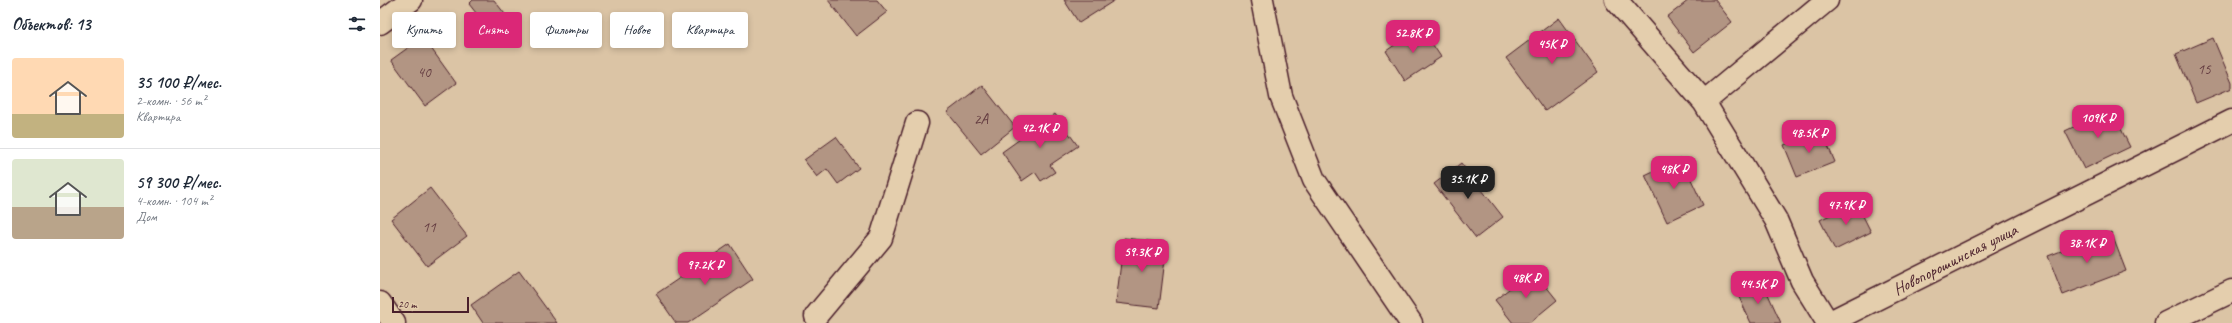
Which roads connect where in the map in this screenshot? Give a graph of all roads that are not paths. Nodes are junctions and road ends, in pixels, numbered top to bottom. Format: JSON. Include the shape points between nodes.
{"nodes":[{"id":1,"x":411,"y":0,"type":"edge"},
{"id":2,"x":1262,"y":0,"type":"edge"},
{"id":3,"x":1616,"y":0,"type":"edge"},
{"id":4,"x":1827,"y":0,"type":"edge"},
{"id":5,"x":380,"y":23,"type":"edge"},
{"id":6,"x":1704,"y":102,"type":"junction"},
{"id":7,"x":2232,"y":120,"type":"edge"},
{"id":8,"x":917,"y":123,"type":"dead end"},
{"id":9,"x":2232,"y":291,"type":"edge"},
{"id":10,"x":380,"y":303,"type":"edge"},
{"id":11,"x":816,"y":316,"type":"dead end"},
{"id":12,"x":394,"y":323,"type":"edge"},
{"id":13,"x":1411,"y":323,"type":"edge"},
{"id":14,"x":1828,"y":323,"type":"edge"},
{"id":15,"x":2166,"y":323,"type":"edge"}],
"edges":[{"from":1,"to":5,"type":"street"},
{"from":2,"to":13,"type":"street","via":[[1281,96],[1314,180]]},
{"from":3,"to":6,"type":"street"},
{"from":4,"to":6,"type":"street"},
{"from":6,"to":14,"type":"street","via":[[1776,220],[1802,281]]},
{"from":7,"to":14,"type":"street","name":"Новопорошинская улица"},
{"from":8,"to":11,"type":"street","via":[[881,238]]},
{"from":9,"to":15,"type":"street"},
{"from":10,"to":12,"type":"street"}]}
